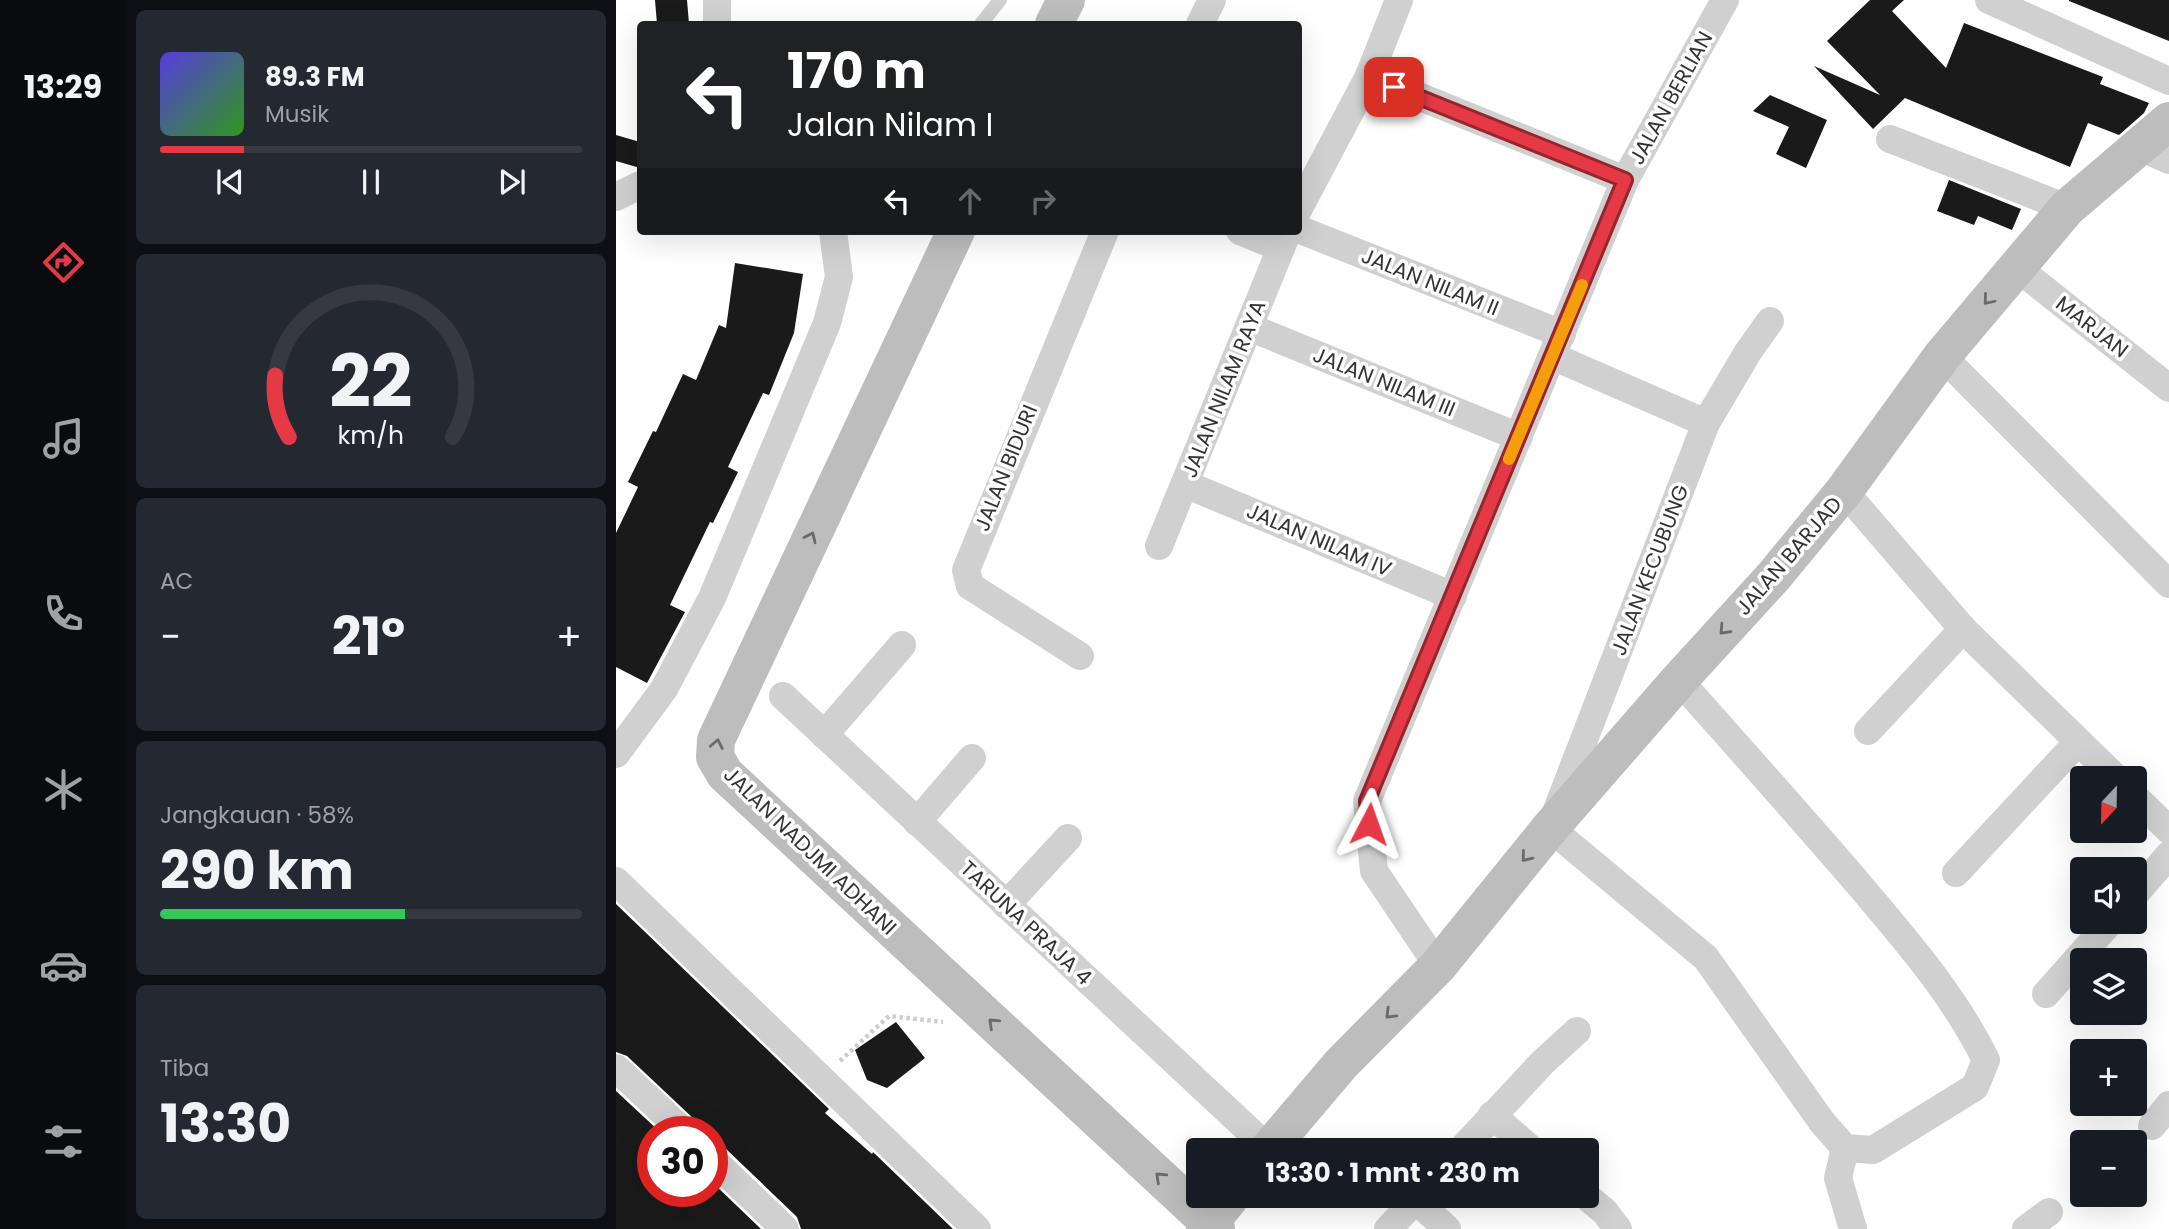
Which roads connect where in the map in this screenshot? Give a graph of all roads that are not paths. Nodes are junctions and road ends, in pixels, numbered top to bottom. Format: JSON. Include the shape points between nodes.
{"nodes":[{"id":1,"x":717,"y":0,"type":"edge"},
{"id":2,"x":1000,"y":0,"type":"edge"},
{"id":3,"x":1066,"y":0,"type":"edge"},
{"id":4,"x":1212,"y":0,"type":"edge"},
{"id":5,"x":1399,"y":0,"type":"edge"},
{"id":6,"x":1725,"y":0,"type":"edge"},
{"id":7,"x":1989,"y":0,"type":"edge"},
{"id":8,"x":717,"y":21,"type":"edge"},
{"id":9,"x":983,"y":21,"type":"edge"},
{"id":10,"x":1056,"y":21,"type":"edge"},
{"id":11,"x":1202,"y":21,"type":"edge"},
{"id":12,"x":1369,"y":76,"type":"junction"},
{"id":13,"x":2169,"y":81,"type":"edge"},
{"id":14,"x":2169,"y":121,"type":"edge"},
{"id":15,"x":1890,"y":139,"type":"dead end"},
{"id":16,"x":2153,"y":153,"type":"edge"},
{"id":17,"x":1625,"y":180,"type":"junction"},
{"id":18,"x":637,"y":186,"type":"edge"},
{"id":19,"x":616,"y":197,"type":"edge"},
{"id":20,"x":1302,"y":202,"type":"edge"},
{"id":21,"x":2067,"y":208,"type":"junction"},
{"id":22,"x":834,"y":235,"type":"edge"},
{"id":23,"x":954,"y":235,"type":"edge"},
{"id":24,"x":1103,"y":235,"type":"edge"},
{"id":25,"x":1289,"y":236,"type":"edge"},
{"id":26,"x":2016,"y":267,"type":"junction"},
{"id":27,"x":1770,"y":321,"type":"dead end"},
{"id":28,"x":1249,"y":327,"type":"junction"},
{"id":29,"x":1557,"y":345,"type":"junction"},
{"id":30,"x":1942,"y":356,"type":"junction"},
{"id":31,"x":2169,"y":388,"type":"edge"},
{"id":32,"x":1706,"y":423,"type":"junction"},
{"id":33,"x":1519,"y":437,"type":"junction"},
{"id":34,"x":1185,"y":484,"type":"junction"},
{"id":35,"x":1844,"y":491,"type":"junction"},
{"id":36,"x":1159,"y":546,"type":"dead end"},
{"id":37,"x":2169,"y":584,"type":"edge"},
{"id":38,"x":1453,"y":596,"type":"junction"},
{"id":39,"x":1963,"y":629,"type":"junction"},
{"id":40,"x":902,"y":645,"type":"dead end"},
{"id":41,"x":1080,"y":656,"type":"dead end"},
{"id":42,"x":1678,"y":680,"type":"junction"},
{"id":43,"x":783,"y":696,"type":"dead end"},
{"id":44,"x":1868,"y":731,"type":"dead end"},
{"id":45,"x":824,"y":735,"type":"junction"},
{"id":46,"x":2078,"y":742,"type":"junction"},
{"id":47,"x":616,"y":754,"type":"edge"},
{"id":48,"x":972,"y":758,"type":"dead end"},
{"id":49,"x":2103,"y":766,"type":"edge"},
{"id":50,"x":2147,"y":809,"type":"edge"},
{"id":51,"x":918,"y":822,"type":"junction"},
{"id":52,"x":1550,"y":828,"type":"junction"},
{"id":53,"x":2169,"y":830,"type":"edge"},
{"id":54,"x":1068,"y":838,"type":"dead end"},
{"id":55,"x":2169,"y":855,"type":"edge"},
{"id":56,"x":1956,"y":873,"type":"dead end"},
{"id":57,"x":2147,"y":880,"type":"edge"},
{"id":58,"x":616,"y":881,"type":"edge"},
{"id":59,"x":1006,"y":905,"type":"junction"},
{"id":60,"x":2099,"y":934,"type":"edge"},
{"id":61,"x":1438,"y":966,"type":"junction"},
{"id":62,"x":2046,"y":993,"type":"dead end"},
{"id":63,"x":1577,"y":1031,"type":"dead end"},
{"id":64,"x":616,"y":1068,"type":"edge"},
{"id":65,"x":1492,"y":1115,"type":"junction"},
{"id":66,"x":667,"y":1116,"type":"edge"},
{"id":67,"x":1257,"y":1138,"type":"edge"},
{"id":68,"x":1278,"y":1138,"type":"edge"},
{"id":69,"x":1472,"y":1138,"type":"edge"},
{"id":70,"x":1518,"y":1138,"type":"edge"},
{"id":71,"x":1845,"y":1148,"type":"junction"},
{"id":72,"x":728,"y":1174,"type":"edge"},
{"id":73,"x":1599,"y":1207,"type":"edge"},
{"id":74,"x":1408,"y":1208,"type":"edge"},
{"id":75,"x":1427,"y":1208,"type":"edge"},
{"id":76,"x":2049,"y":1212,"type":"dead end"},
{"id":77,"x":1216,"y":1219,"type":"edge"},
{"id":78,"x":785,"y":1229,"type":"edge"},
{"id":79,"x":977,"y":1229,"type":"edge"},
{"id":80,"x":1388,"y":1229,"type":"edge"},
{"id":81,"x":1447,"y":1229,"type":"edge"},
{"id":82,"x":1618,"y":1229,"type":"edge"},
{"id":83,"x":1853,"y":1229,"type":"edge"},
{"id":84,"x":2026,"y":1229,"type":"edge"}],
"edges":[{"from":1,"to":8,"type":"street"},
{"from":2,"to":9,"type":"lane"},
{"from":3,"to":10,"type":"main road"},
{"from":4,"to":11,"type":"street"},
{"from":5,"to":12,"type":"street"},
{"from":6,"to":17,"type":"street","name":"JALAN BERLIAN"},
{"from":7,"to":13,"type":"street"},
{"from":12,"to":17,"type":"street"},
{"from":12,"to":20,"type":"street"},
{"from":14,"to":16,"type":"main road","name":"JALAN BARJAD"},
{"from":15,"to":21,"type":"street"},
{"from":16,"to":21,"type":"main road","name":"JALAN BARJAD"},
{"from":17,"to":29,"type":"street","name":"JALAN BERLIAN"},
{"from":18,"to":19,"type":"street"},
{"from":21,"to":26,"type":"main road","name":"JALAN BARJAD"},
{"from":22,"to":47,"type":"street","via":[[839,277],[827,323],[712,598],[664,689]]},
{"from":77,"to":23,"type":"main road","name":"JALAN NADJMI ADHANI","one_way":true,"via":[[725,774],[715,757],[716,740]]},
{"from":24,"to":41,"type":"street","name":"JALAN BIDURI","via":[[966,570],[970,586]]},
{"from":25,"to":28,"type":"street","name":"JALAN NILAM RAYA"},
{"from":25,"to":29,"type":"street","name":"JALAN NILAM II"},
{"from":26,"to":30,"type":"main road","name":"JALAN BARJAD","one_way":true},
{"from":26,"to":31,"type":"street","name":"MARJAN"},
{"from":27,"to":32,"type":"street","name":"JALAN KECUBUNG"},
{"from":28,"to":33,"type":"street","name":"JALAN NILAM III"},
{"from":28,"to":34,"type":"street","name":"JALAN NILAM RAYA"},
{"from":29,"to":32,"type":"street","name":"JALAN NILAM II"},
{"from":29,"to":33,"type":"street","name":"JALAN BERLIAN"},
{"from":30,"to":35,"type":"main road","name":"JALAN BARJAD"},
{"from":30,"to":37,"type":"street"},
{"from":32,"to":52,"type":"street","name":"JALAN KECUBUNG"},
{"from":33,"to":38,"type":"street","name":"JALAN BERLIAN"},
{"from":34,"to":36,"type":"street","name":"JALAN NILAM RAYA"},
{"from":34,"to":38,"type":"street","name":"JALAN NILAM IV"},
{"from":35,"to":39,"type":"street"},
{"from":35,"to":42,"type":"main road","name":"JALAN BARJAD","one_way":true},
{"from":38,"to":61,"type":"street","name":"JALAN BERLIAN","via":[[1367,801],[1374,871]]},
{"from":39,"to":44,"type":"street"},
{"from":39,"to":46,"type":"street"},
{"from":40,"to":45,"type":"street"},
{"from":42,"to":52,"type":"main road","name":"JALAN BARJAD"},
{"from":42,"to":71,"type":"street","via":[[1930,969],[1968,1024],[1986,1060],[1975,1087],[1873,1150]]},
{"from":43,"to":45,"type":"street","name":"TARUNA PRAJA 4"},
{"from":45,"to":51,"type":"street","name":"TARUNA PRAJA 4"},
{"from":46,"to":49,"type":"street"},
{"from":46,"to":56,"type":"street"},
{"from":48,"to":51,"type":"street"},
{"from":50,"to":53,"type":"street"},
{"from":51,"to":59,"type":"street","name":"TARUNA PRAJA 4"},
{"from":52,"to":61,"type":"main road","name":"JALAN BARJAD","one_way":true},
{"from":52,"to":71,"type":"street","via":[[1706,958]]},
{"from":54,"to":59,"type":"street"},
{"from":55,"to":57,"type":"street"},
{"from":58,"to":79,"type":"street"},
{"from":59,"to":67,"type":"street","name":"TARUNA PRAJA 4"},
{"from":60,"to":62,"type":"street"},
{"from":61,"to":68,"type":"main road","name":"JALAN BARJAD","one_way":true,"via":[[1341,1064]]},
{"from":63,"to":65,"type":"street"},
{"from":64,"to":66,"type":"street"},
{"from":65,"to":69,"type":"street"},
{"from":65,"to":70,"type":"street"},
{"from":71,"to":83,"type":"street","via":[[1838,1178]]},
{"from":72,"to":78,"type":"street"},
{"from":73,"to":82,"type":"street"},
{"from":74,"to":80,"type":"street"},
{"from":75,"to":81,"type":"street"},
{"from":76,"to":84,"type":"street"}]}
